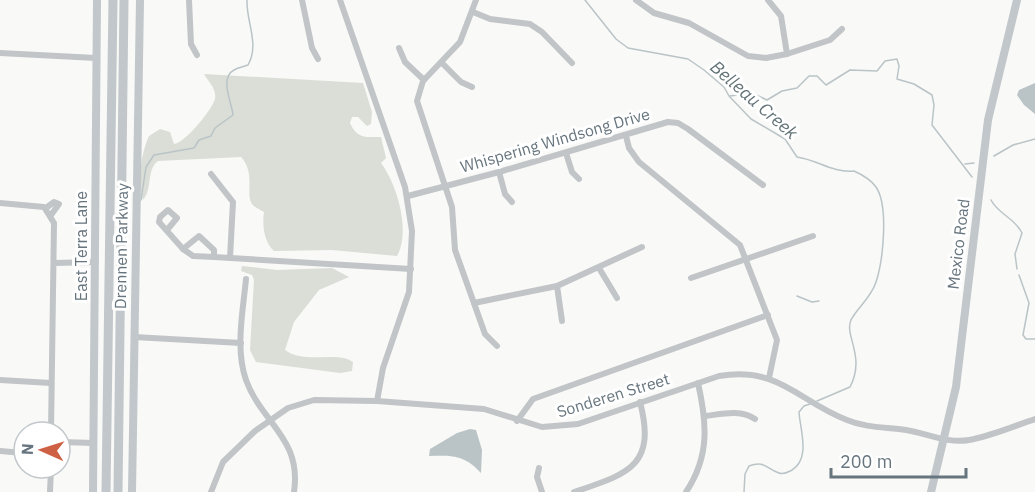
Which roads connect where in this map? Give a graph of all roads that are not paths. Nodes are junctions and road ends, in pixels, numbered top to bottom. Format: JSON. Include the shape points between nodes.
{"nodes":[{"id":1,"x":97,"y":0,"type":"edge"},
{"id":2,"x":113,"y":0,"type":"edge"},
{"id":3,"x":124,"y":0,"type":"edge"},
{"id":4,"x":140,"y":0,"type":"edge"},
{"id":5,"x":189,"y":0,"type":"edge"},
{"id":6,"x":302,"y":0,"type":"edge"},
{"id":7,"x":340,"y":0,"type":"edge"},
{"id":8,"x":476,"y":0,"type":"edge"},
{"id":9,"x":636,"y":0,"type":"edge"},
{"id":10,"x":768,"y":0,"type":"edge"},
{"id":11,"x":1017,"y":0,"type":"edge"},
{"id":12,"x":473,"y":12,"type":"junction"},
{"id":13,"x":842,"y":29,"type":"dead end"},
{"id":14,"x":399,"y":48,"type":"dead end"},
{"id":15,"x":0,"y":53,"type":"edge"},
{"id":16,"x":787,"y":54,"type":"junction"},
{"id":17,"x":197,"y":55,"type":"dead end"},
{"id":18,"x":96,"y":58,"type":"junction"},
{"id":19,"x":318,"y":58,"type":"dead end"},
{"id":20,"x":442,"y":63,"type":"junction"},
{"id":21,"x":572,"y":63,"type":"dead end"},
{"id":22,"x":424,"y":80,"type":"junction"},
{"id":23,"x":472,"y":87,"type":"dead end"},
{"id":24,"x":626,"y":136,"type":"junction"},
{"id":25,"x":566,"y":153,"type":"junction"},
{"id":26,"x":499,"y":172,"type":"junction"},
{"id":27,"x":211,"y":174,"type":"dead end"},
{"id":28,"x":579,"y":179,"type":"dead end"},
{"id":29,"x":446,"y":185,"type":"junction"},
{"id":30,"x":763,"y":185,"type":"dead end"},
{"id":31,"x":408,"y":196,"type":"junction"},
{"id":32,"x":512,"y":202,"type":"dead end"},
{"id":33,"x":0,"y":203,"type":"edge"},
{"id":34,"x":46,"y":208,"type":"junction"},
{"id":35,"x":51,"y":216,"type":"junction"},
{"id":36,"x":167,"y":230,"type":"dead end"},
{"id":37,"x":813,"y":236,"type":"dead end"},
{"id":38,"x":642,"y":247,"type":"dead end"},
{"id":39,"x":183,"y":249,"type":"junction"},
{"id":40,"x":214,"y":257,"type":"junction"},
{"id":41,"x":230,"y":258,"type":"junction"},
{"id":42,"x":746,"y":258,"type":"junction"},
{"id":43,"x":96,"y":262,"type":"junction"},
{"id":44,"x":54,"y":263,"type":"junction"},
{"id":45,"x":599,"y":268,"type":"junction"},
{"id":46,"x":411,"y":269,"type":"junction"},
{"id":47,"x":692,"y":278,"type":"dead end"},
{"id":48,"x":246,"y":279,"type":"dead end"},
{"id":49,"x":557,"y":286,"type":"junction"},
{"id":50,"x":617,"y":298,"type":"dead end"},
{"id":51,"x":474,"y":303,"type":"junction"},
{"id":52,"x":768,"y":315,"type":"junction"},
{"id":53,"x":562,"y":321,"type":"dead end"},
{"id":54,"x":134,"y":338,"type":"junction"},
{"id":55,"x":241,"y":343,"type":"junction"},
{"id":56,"x":497,"y":346,"type":"dead end"},
{"id":57,"x":769,"y":378,"type":"junction"},
{"id":58,"x":0,"y":380,"type":"edge"},
{"id":59,"x":51,"y":383,"type":"junction"},
{"id":60,"x":698,"y":383,"type":"junction"},
{"id":61,"x":377,"y":401,"type":"junction"},
{"id":62,"x":640,"y":402,"type":"junction"},
{"id":63,"x":705,"y":416,"type":"junction"},
{"id":64,"x":270,"y":419,"type":"junction"},
{"id":65,"x":755,"y":419,"type":"dead end"},
{"id":66,"x":1035,"y":419,"type":"edge"},
{"id":67,"x":51,"y":420,"type":"edge"},
{"id":68,"x":517,"y":421,"type":"junction"},
{"id":69,"x":946,"y":439,"type":"junction"},
{"id":70,"x":72,"y":442,"type":"edge"},
{"id":71,"x":93,"y":443,"type":"junction"},
{"id":72,"x":539,"y":468,"type":"dead end"},
{"id":73,"x":93,"y":492,"type":"edge"},
{"id":74,"x":106,"y":492,"type":"edge"},
{"id":75,"x":118,"y":492,"type":"edge"},
{"id":76,"x":132,"y":492,"type":"edge"},
{"id":77,"x":211,"y":492,"type":"edge"},
{"id":78,"x":294,"y":492,"type":"edge"},
{"id":79,"x":542,"y":492,"type":"edge"},
{"id":80,"x":574,"y":492,"type":"edge"},
{"id":81,"x":686,"y":492,"type":"edge"},
{"id":82,"x":931,"y":492,"type":"edge"}],
"edges":[{"from":1,"to":18,"type":"main road","name":"East Terra Lane"},
{"from":2,"to":74,"type":"highway"},
{"from":3,"to":75,"type":"highway"},
{"from":4,"to":54,"type":"main road","name":"Drennen Parkway"},
{"from":5,"to":17,"type":"street","via":[[191,44]]},
{"from":6,"to":19,"type":"street","via":[[312,48]]},
{"from":7,"to":31,"type":"street"},
{"from":8,"to":12,"type":"street"},
{"from":9,"to":16,"type":"street","via":[[654,13],[689,23],[748,56]]},
{"from":10,"to":16,"type":"street","via":[[781,16]]},
{"from":11,"to":69,"type":"main road","name":"Mexico Road","via":[[988,120],[959,364]]},
{"from":12,"to":20,"type":"street","via":[[460,42]]},
{"from":12,"to":21,"type":"street","via":[[536,28]]},
{"from":13,"to":16,"type":"street","via":[[830,40]]},
{"from":14,"to":22,"type":"street","via":[[405,62]]},
{"from":15,"to":18,"type":"street"},
{"from":18,"to":43,"type":"main road","name":"East Terra Lane"},
{"from":20,"to":22,"type":"street"},
{"from":20,"to":23,"type":"street"},
{"from":22,"to":29,"type":"street","via":[[417,101]]},
{"from":24,"to":25,"type":"street","name":"Whispering Windsong Drive"},
{"from":24,"to":30,"type":"street","name":"Whispering Windsong Drive","via":[[668,122],[678,123]]},
{"from":24,"to":42,"type":"street","via":[[639,162],[740,245]]},
{"from":25,"to":26,"type":"street","name":"Whispering Windsong Drive"},
{"from":25,"to":28,"type":"street","via":[[572,172]]},
{"from":26,"to":29,"type":"street","name":"Whispering Windsong Drive"},
{"from":26,"to":32,"type":"street","via":[[505,194]]},
{"from":27,"to":41,"type":"street","via":[[233,202]]},
{"from":29,"to":31,"type":"street","name":"Whispering Windsong Drive"},
{"from":29,"to":51,"type":"street","via":[[455,250]]},
{"from":31,"to":46,"type":"street"},
{"from":33,"to":34,"type":"street"},
{"from":34,"to":35,"type":"street"},
{"from":34,"to":35,"type":"street","via":[[52,202],[58,203],[58,210]]},
{"from":35,"to":44,"type":"street"},
{"from":36,"to":39,"type":"street"},
{"from":37,"to":42,"type":"street"},
{"from":38,"to":45,"type":"street"},
{"from":39,"to":40,"type":"street","via":[[193,256]]},
{"from":39,"to":40,"type":"street","via":[[200,236],[214,250]]},
{"from":40,"to":41,"type":"street"},
{"from":41,"to":46,"type":"street"},
{"from":42,"to":47,"type":"street"},
{"from":42,"to":52,"type":"street"},
{"from":43,"to":44,"type":"street"},
{"from":43,"to":71,"type":"main road","name":"East Terra Lane"},
{"from":44,"to":59,"type":"street"},
{"from":45,"to":49,"type":"street"},
{"from":45,"to":50,"type":"street"},
{"from":46,"to":61,"type":"street","via":[[407,301],[383,368]]},
{"from":48,"to":55,"type":"street"},
{"from":49,"to":51,"type":"street"},
{"from":49,"to":53,"type":"street"},
{"from":51,"to":56,"type":"street","via":[[485,334]]},
{"from":52,"to":57,"type":"street","via":[[777,346]]},
{"from":52,"to":68,"type":"street","via":[[533,399]]},
{"from":54,"to":55,"type":"street"},
{"from":54,"to":76,"type":"main road","name":"Drennen Parkway"},
{"from":55,"to":64,"type":"street","via":[[246,381]]},
{"from":57,"to":60,"type":"street","name":"Sonderen Street","via":[[727,375]]},
{"from":57,"to":69,"type":"street","name":"Sonderen Street","via":[[860,425]]},
{"from":58,"to":59,"type":"street"},
{"from":59,"to":67,"type":"street"},
{"from":60,"to":62,"type":"street","name":"Sonderen Street"},
{"from":60,"to":63,"type":"street"},
{"from":61,"to":64,"type":"street","name":"Sonderen Street","via":[[314,400]]},
{"from":61,"to":68,"type":"street","name":"Sonderen Street","via":[[491,410]]},
{"from":62,"to":68,"type":"street","name":"Sonderen Street","via":[[559,428]]},
{"from":62,"to":80,"type":"street","via":[[647,438],[634,464],[613,479]]},
{"from":63,"to":65,"type":"street","via":[[737,413]]},
{"from":63,"to":81,"type":"street","via":[[704,453]]},
{"from":64,"to":77,"type":"street","name":"Sonderen Street","via":[[225,459]]},
{"from":64,"to":78,"type":"street","via":[[290,447]]},
{"from":66,"to":69,"type":"street","name":"Sonderen Street","via":[[968,440]]},
{"from":69,"to":82,"type":"main road","name":"Mexico Road"},
{"from":70,"to":71,"type":"street"},
{"from":71,"to":73,"type":"main road","name":"East Terra Lane"},
{"from":72,"to":79,"type":"street","via":[[537,477]]}]}
